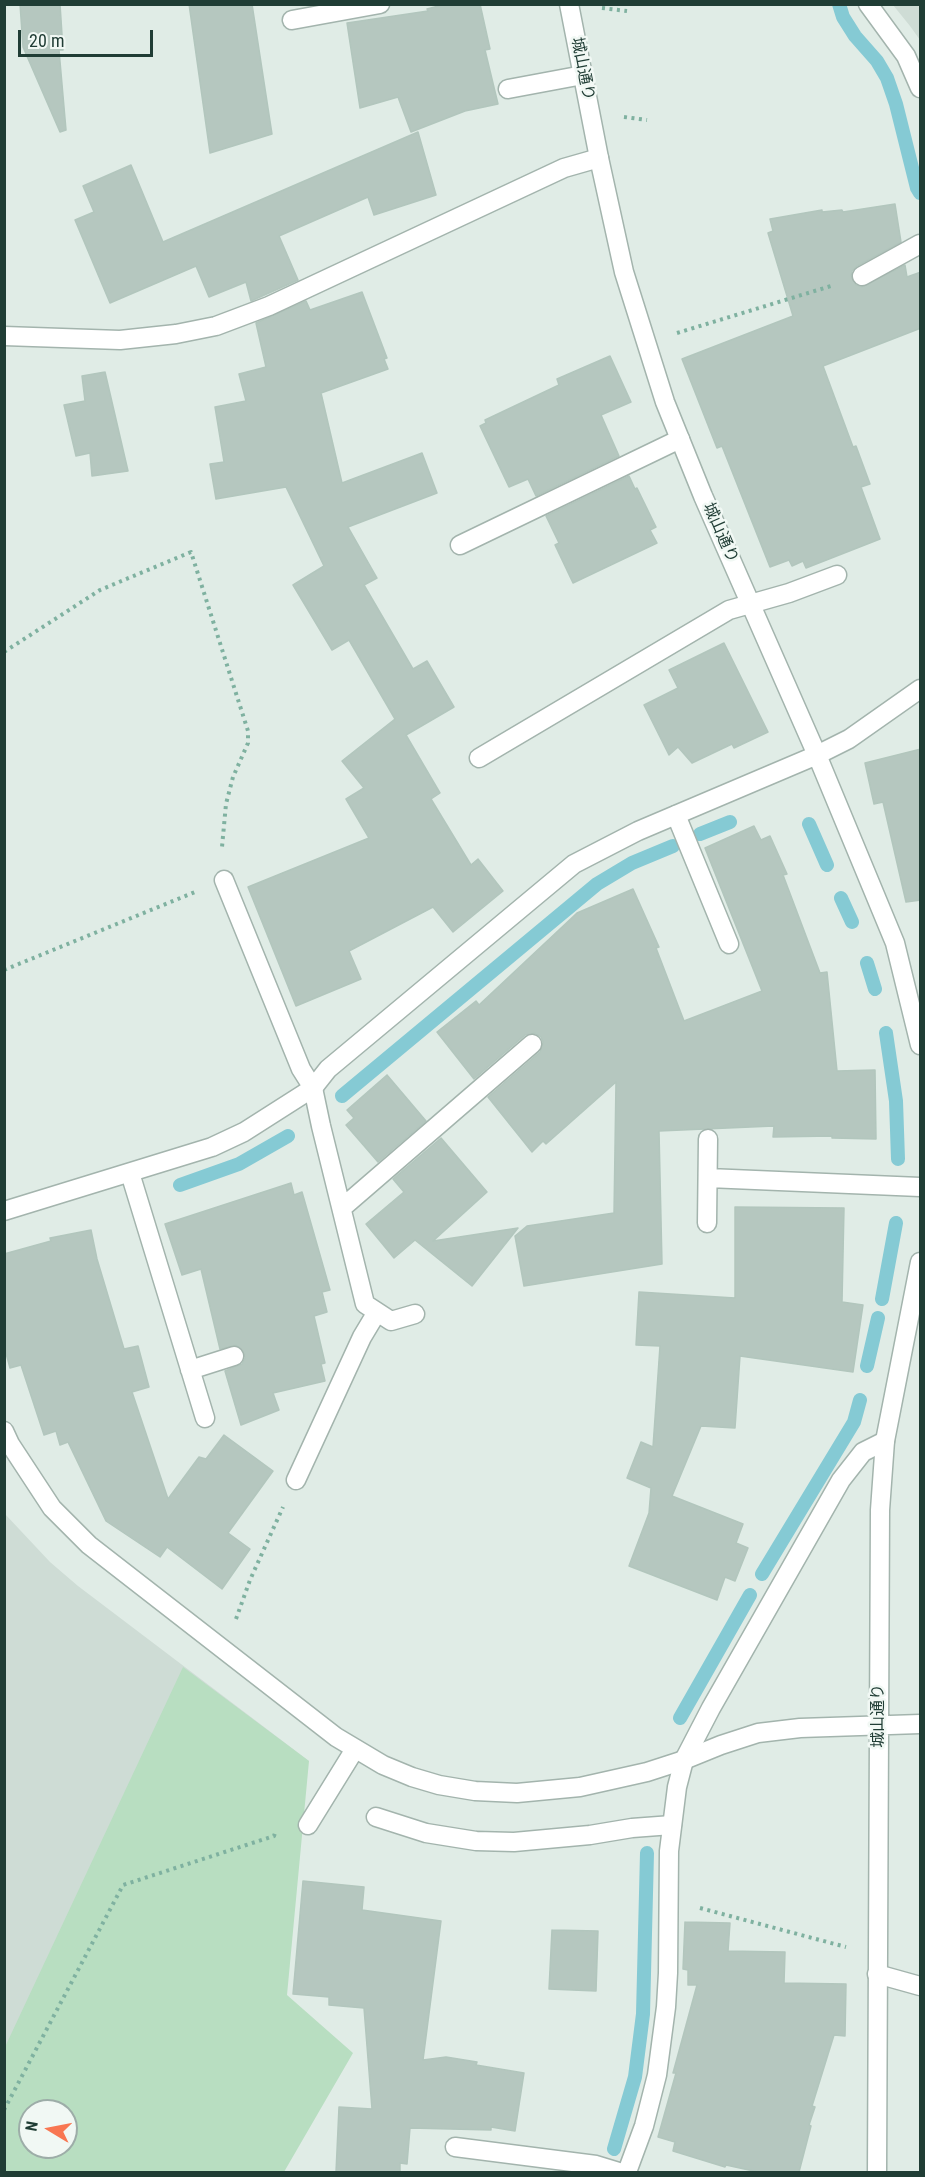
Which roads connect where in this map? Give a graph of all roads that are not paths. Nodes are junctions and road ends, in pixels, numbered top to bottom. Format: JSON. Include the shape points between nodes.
{"nodes":[{"id":1,"x":380,"y":4,"type":"edge"},
{"id":2,"x":570,"y":4,"type":"edge"},
{"id":3,"x":868,"y":4,"type":"edge"},
{"id":4,"x":292,"y":20,"type":"dead end"},
{"id":5,"x":583,"y":75,"type":"junction"},
{"id":6,"x":921,"y":88,"type":"edge"},
{"id":7,"x":508,"y":89,"type":"dead end"},
{"id":8,"x":599,"y":158,"type":"junction"},
{"id":9,"x":921,"y":244,"type":"edge"},
{"id":10,"x":862,"y":276,"type":"road end"},
{"id":11,"x":4,"y":336,"type":"edge"},
{"id":12,"x":680,"y":439,"type":"junction"},
{"id":13,"x":460,"y":545,"type":"dead end"},
{"id":14,"x":837,"y":575,"type":"dead end"},
{"id":15,"x":751,"y":604,"type":"junction"},
{"id":16,"x":921,"y":689,"type":"edge"},
{"id":17,"x":817,"y":755,"type":"junction"},
{"id":18,"x":480,"y":758,"type":"dead end"},
{"id":19,"x":676,"y":815,"type":"junction"},
{"id":20,"x":224,"y":880,"type":"road end"},
{"id":21,"x":729,"y":944,"type":"dead end"},
{"id":22,"x":532,"y":1044,"type":"dead end"},
{"id":23,"x":921,"y":1045,"type":"edge"},
{"id":24,"x":313,"y":1088,"type":"junction"},
{"id":25,"x":708,"y":1139,"type":"dead end"},
{"id":26,"x":130,"y":1173,"type":"junction"},
{"id":27,"x":708,"y":1178,"type":"junction"},
{"id":28,"x":921,"y":1187,"type":"edge"},
{"id":29,"x":342,"y":1208,"type":"junction"},
{"id":30,"x":4,"y":1211,"type":"edge"},
{"id":31,"x":707,"y":1223,"type":"dead end"},
{"id":32,"x":921,"y":1262,"type":"edge"},
{"id":33,"x":377,"y":1312,"type":"junction"},
{"id":34,"x":415,"y":1314,"type":"dead end"},
{"id":35,"x":234,"y":1356,"type":"dead end"},
{"id":36,"x":190,"y":1370,"type":"junction"},
{"id":37,"x":205,"y":1418,"type":"dead end"},
{"id":38,"x":4,"y":1431,"type":"edge"},
{"id":39,"x":885,"y":1441,"type":"junction"},
{"id":40,"x":296,"y":1480,"type":"road end"},
{"id":41,"x":921,"y":1724,"type":"edge"},
{"id":42,"x":879,"y":1725,"type":"junction"},
{"id":43,"x":355,"y":1749,"type":"junction"},
{"id":44,"x":684,"y":1760,"type":"junction"},
{"id":45,"x":376,"y":1817,"type":"dead end"},
{"id":46,"x":308,"y":1825,"type":"dead end"},
{"id":47,"x":672,"y":1826,"type":"junction"},
{"id":48,"x":877,"y":1974,"type":"junction"},
{"id":49,"x":921,"y":1986,"type":"edge"},
{"id":50,"x":455,"y":2147,"type":"dead end"},
{"id":51,"x":619,"y":2172,"type":"edge"},
{"id":52,"x":627,"y":2172,"type":"edge"},
{"id":53,"x":877,"y":2172,"type":"edge"}],
"edges":[{"from":1,"to":4,"type":"street"},
{"from":2,"to":5,"type":"street","name":"城山通り"},
{"from":3,"to":6,"type":"street","via":[[906,56]]},
{"from":5,"to":7,"type":"street"},
{"from":5,"to":8,"type":"street","name":"城山通り"},
{"from":8,"to":11,"type":"street","via":[[564,168],[270,306],[216,326],[120,340]]},
{"from":8,"to":12,"type":"street","name":"城山通り","via":[[624,272]]},
{"from":9,"to":10,"type":"street"},
{"from":12,"to":13,"type":"street"},
{"from":12,"to":15,"type":"street","name":"城山通り"},
{"from":14,"to":15,"type":"street"},
{"from":15,"to":17,"type":"street","name":"城山通り"},
{"from":15,"to":18,"type":"street","via":[[729,610]]},
{"from":16,"to":17,"type":"street","via":[[849,739]]},
{"from":17,"to":19,"type":"street"},
{"from":17,"to":23,"type":"street","name":"城山通り","via":[[895,943]]},
{"from":19,"to":21,"type":"street"},
{"from":19,"to":24,"type":"street","via":[[574,864],[328,1069]]},
{"from":20,"to":24,"type":"street","via":[[301,1069]]},
{"from":22,"to":29,"type":"street"},
{"from":24,"to":26,"type":"street","via":[[244,1132],[212,1147]]},
{"from":24,"to":29,"type":"street"},
{"from":25,"to":27,"type":"street"},
{"from":26,"to":30,"type":"street"},
{"from":26,"to":36,"type":"street"},
{"from":27,"to":28,"type":"street"},
{"from":27,"to":31,"type":"street"},
{"from":29,"to":33,"type":"street","via":[[365,1304]]},
{"from":32,"to":39,"type":"street","name":"城山通り"},
{"from":33,"to":34,"type":"street","via":[[391,1321]]},
{"from":33,"to":40,"type":"street"},
{"from":35,"to":36,"type":"street"},
{"from":36,"to":37,"type":"street"},
{"from":38,"to":43,"type":"street","via":[[52,1508],[89,1545]]},
{"from":39,"to":42,"type":"street","name":"城山通り","via":[[880,1509]]},
{"from":39,"to":44,"type":"street","via":[[863,1452],[841,1480]]},
{"from":41,"to":42,"type":"street"},
{"from":42,"to":44,"type":"street","via":[[758,1733]]},
{"from":42,"to":48,"type":"street","name":"城山通り"},
{"from":43,"to":44,"type":"street","via":[[383,1765],[439,1785],[517,1793],[580,1787]]},
{"from":43,"to":46,"type":"street"},
{"from":44,"to":47,"type":"street"},
{"from":45,"to":47,"type":"street","via":[[426,1833],[476,1841],[514,1842]]},
{"from":47,"to":52,"type":"street","via":[[666,2007],[657,2075]]},
{"from":48,"to":49,"type":"street"},
{"from":48,"to":53,"type":"street","name":"城山通り"},
{"from":50,"to":51,"type":"street","via":[[596,2165]]}]}
